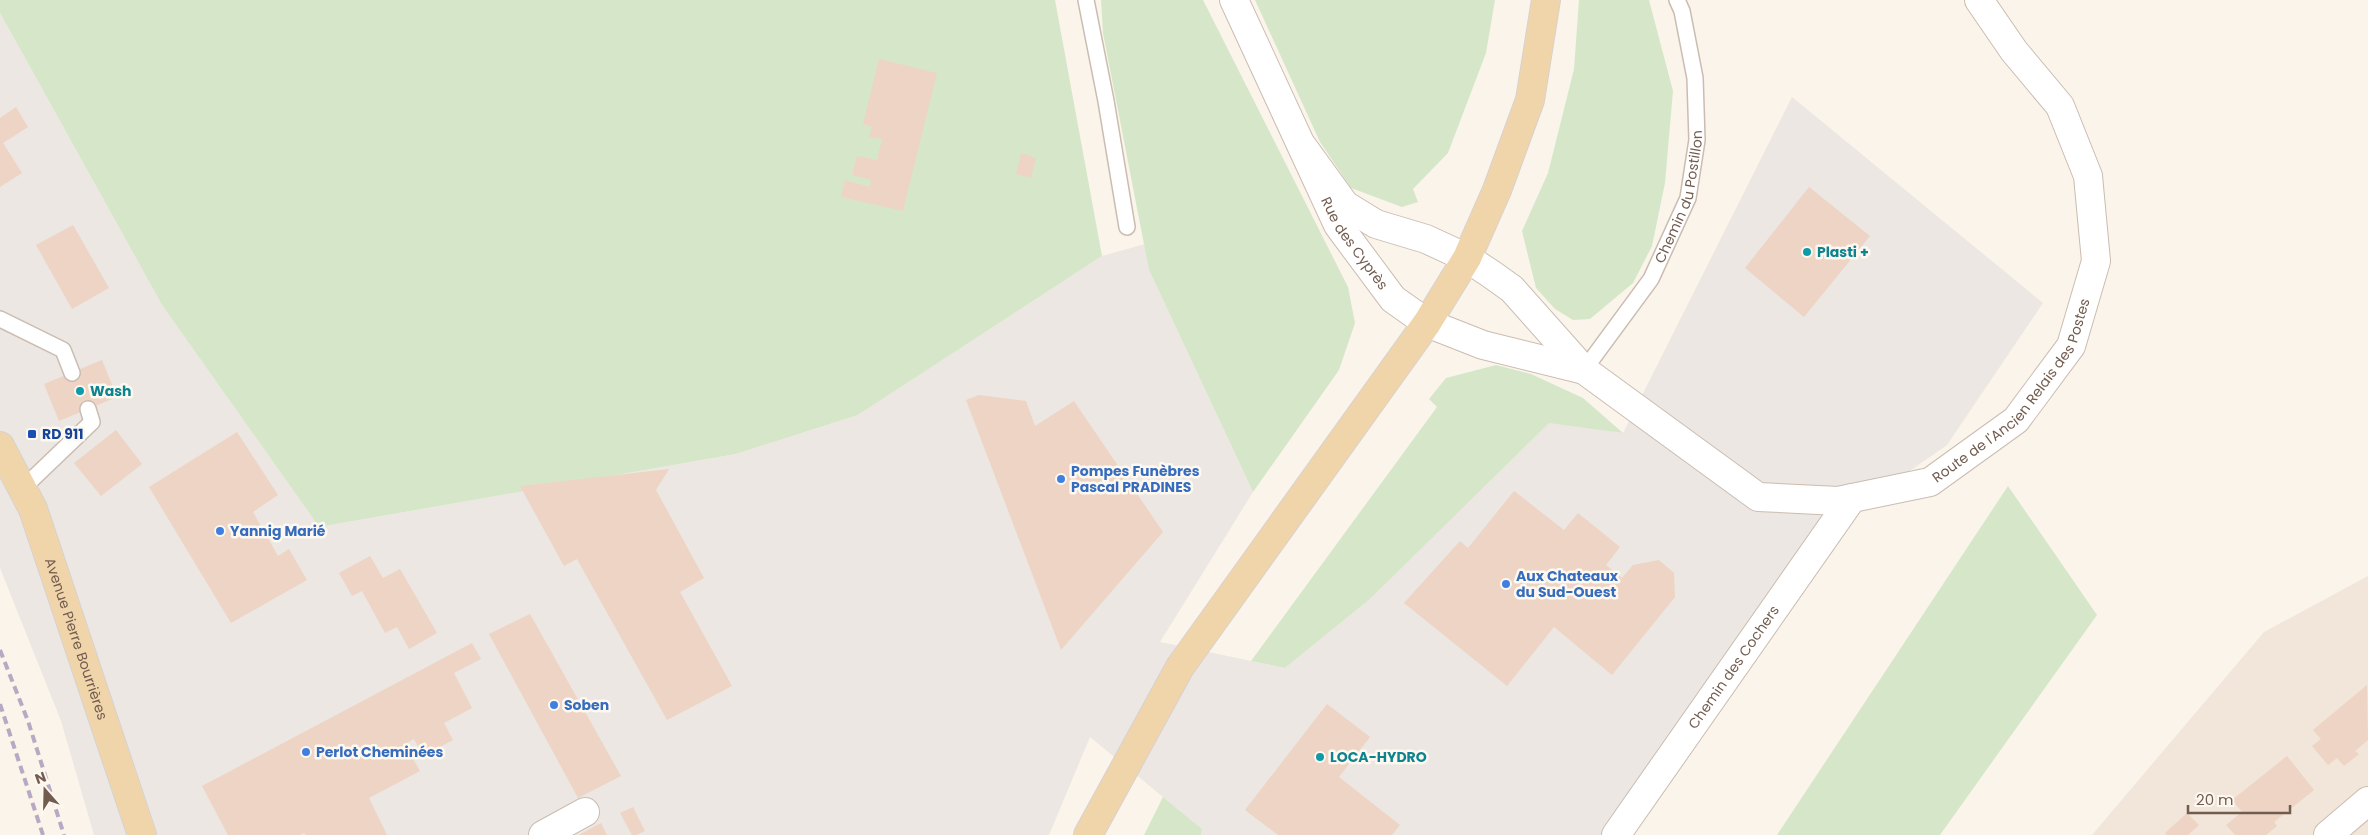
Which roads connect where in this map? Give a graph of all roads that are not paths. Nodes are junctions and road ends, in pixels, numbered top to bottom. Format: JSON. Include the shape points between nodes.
{"nodes":[{"id":1,"x":1086,"y":0,"type":"edge"},
{"id":2,"x":1234,"y":0,"type":"edge"},
{"id":3,"x":1546,"y":0,"type":"edge"},
{"id":4,"x":1677,"y":0,"type":"edge"},
{"id":5,"x":1979,"y":0,"type":"edge"},
{"id":6,"x":1303,"y":146,"type":"junction"},
{"id":7,"x":1127,"y":226,"type":"dead end"},
{"id":8,"x":1467,"y":258,"type":"junction"},
{"id":9,"x":0,"y":319,"type":"edge"},
{"id":10,"x":1428,"y":323,"type":"junction"},
{"id":11,"x":1584,"y":370,"type":"junction"},
{"id":12,"x":72,"y":373,"type":"dead end"},
{"id":13,"x":88,"y":409,"type":"dead end"},
{"id":14,"x":0,"y":446,"type":"edge"},
{"id":15,"x":22,"y":488,"type":"junction"},
{"id":16,"x":1852,"y":498,"type":"junction"},
{"id":17,"x":2368,"y":801,"type":"edge"},
{"id":18,"x":585,"y":812,"type":"dead end"},
{"id":19,"x":142,"y":835,"type":"edge"},
{"id":20,"x":543,"y":835,"type":"edge"},
{"id":21,"x":1088,"y":835,"type":"edge"},
{"id":22,"x":1616,"y":835,"type":"edge"},
{"id":23,"x":2328,"y":835,"type":"edge"}],
"edges":[{"from":1,"to":7,"type":"lane"},
{"from":2,"to":6,"type":"street","name":"Rue des Cyprès"},
{"from":3,"to":8,"type":"main road","via":[[1530,100],[1497,190]]},
{"from":4,"to":11,"type":"lane","name":"Chemin du Postillon","via":[[1695,78],[1697,140],[1688,198],[1651,279]]},
{"from":5,"to":16,"type":"street","name":"Route de l'Ancien Relais des Postes","via":[[2014,51],[2060,106],[2088,176],[2096,261],[2071,346],[2016,420],[1930,482]]},
{"from":6,"to":8,"type":"street","name":"Rue des Cyprès","via":[[1345,205],[1376,224],[1426,239]]},
{"from":6,"to":10,"type":"street","name":"Rue des Cyprès","via":[[1338,225],[1393,299]]},
{"from":8,"to":10,"type":"main road"},
{"from":8,"to":11,"type":"street","name":"Route de l'Ancien Relais des Postes","via":[[1512,289]]},
{"from":9,"to":12,"type":"lane","via":[[63,350]]},
{"from":10,"to":11,"type":"street","name":"Route de l'Ancien Relais des Postes","via":[[1484,345]]},
{"from":10,"to":21,"type":"main road","via":[[1180,667]]},
{"from":11,"to":16,"type":"street","name":"Route de l'Ancien Relais des Postes","via":[[1758,497],[1838,501]]},
{"from":13,"to":15,"type":"lane","via":[[92,422]]},
{"from":14,"to":15,"type":"main road","name":"Avenue Pierre Bourrières"},
{"from":15,"to":19,"type":"main road","name":"Avenue Pierre Bourrières","via":[[33,510]]},
{"from":16,"to":22,"type":"street","name":"Chemin des Cochers"},
{"from":17,"to":23,"type":"street"},
{"from":18,"to":20,"type":"street"}]}
